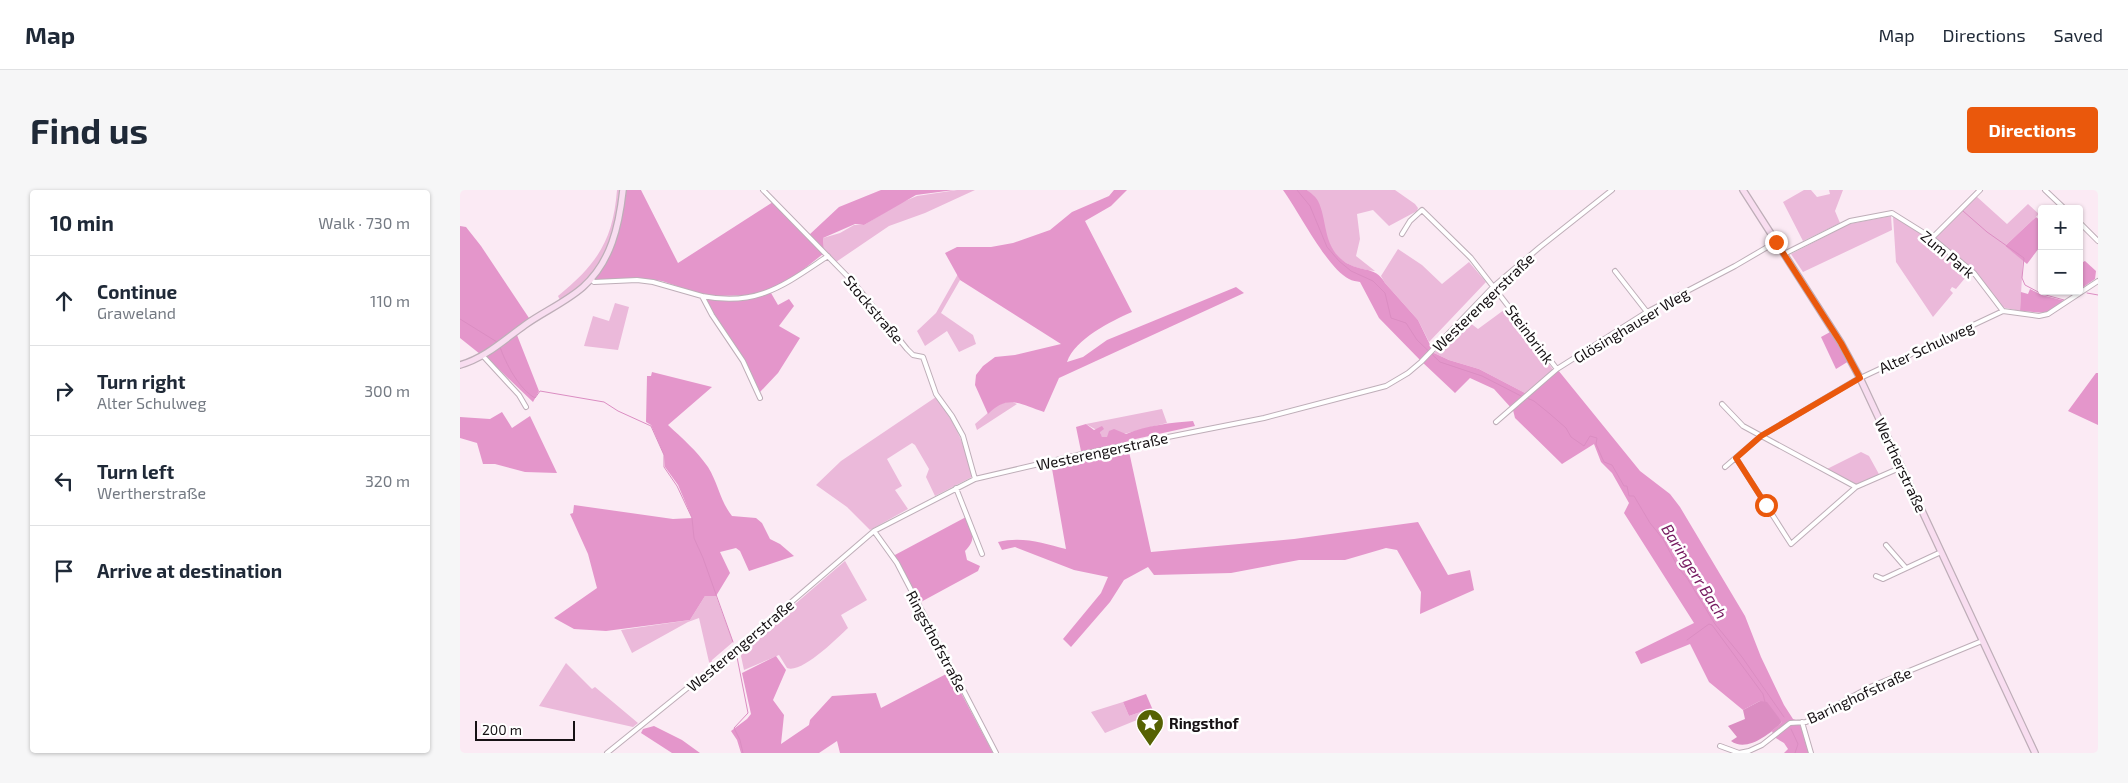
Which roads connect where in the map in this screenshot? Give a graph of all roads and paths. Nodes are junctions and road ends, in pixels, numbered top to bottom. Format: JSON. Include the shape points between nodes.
{"nodes":[{"id":1,"x":623,"y":190,"type":"edge"},
{"id":2,"x":763,"y":190,"type":"edge"},
{"id":3,"x":1612,"y":190,"type":"edge"},
{"id":4,"x":1743,"y":190,"type":"edge"},
{"id":5,"x":1980,"y":190,"type":"edge"},
{"id":6,"x":2046,"y":190,"type":"edge"},
{"id":7,"x":2061,"y":205,"type":"edge"},
{"id":8,"x":2083,"y":226,"type":"edge"},
{"id":9,"x":1402,"y":234,"type":"dead end"},
{"id":10,"x":1932,"y":238,"type":"junction"},
{"id":11,"x":2098,"y":241,"type":"edge"},
{"id":12,"x":1776,"y":242,"type":"junction"},
{"id":13,"x":1784,"y":254,"type":"junction"},
{"id":14,"x":828,"y":256,"type":"junction"},
{"id":15,"x":1615,"y":271,"type":"dead end"},
{"id":16,"x":591,"y":279,"type":"junction"},
{"id":17,"x":2098,"y":281,"type":"edge"},
{"id":18,"x":1494,"y":286,"type":"junction"},
{"id":19,"x":702,"y":296,"type":"junction"},
{"id":20,"x":2003,"y":311,"type":"junction"},
{"id":21,"x":1647,"y":312,"type":"junction"},
{"id":22,"x":483,"y":356,"type":"junction"},
{"id":23,"x":460,"y":365,"type":"edge"},
{"id":24,"x":1557,"y":369,"type":"junction"},
{"id":25,"x":1860,"y":378,"type":"junction"},
{"id":26,"x":760,"y":398,"type":"dead end"},
{"id":27,"x":1722,"y":404,"type":"dead end"},
{"id":28,"x":526,"y":407,"type":"dead end"},
{"id":29,"x":1496,"y":422,"type":"dead end"},
{"id":30,"x":1761,"y":436,"type":"junction"},
{"id":31,"x":1736,"y":458,"type":"junction"},
{"id":32,"x":1725,"y":467,"type":"dead end"},
{"id":33,"x":1902,"y":467,"type":"junction"},
{"id":34,"x":974,"y":479,"type":"junction"},
{"id":35,"x":1856,"y":487,"type":"junction"},
{"id":36,"x":956,"y":488,"type":"junction"},
{"id":37,"x":874,"y":531,"type":"junction"},
{"id":38,"x":1886,"y":545,"type":"dead end"},
{"id":39,"x":1941,"y":552,"type":"junction"},
{"id":40,"x":982,"y":554,"type":"dead end"},
{"id":41,"x":1906,"y":568,"type":"junction"},
{"id":42,"x":1876,"y":576,"type":"dead end"},
{"id":43,"x":1982,"y":641,"type":"junction"},
{"id":44,"x":1802,"y":722,"type":"junction"},
{"id":45,"x":1720,"y":746,"type":"dead end"},
{"id":46,"x":607,"y":753,"type":"edge"},
{"id":47,"x":996,"y":753,"type":"edge"},
{"id":48,"x":1739,"y":753,"type":"edge"},
{"id":49,"x":1811,"y":753,"type":"edge"},
{"id":50,"x":2035,"y":753,"type":"edge"}],
"edges":[{"from":1,"to":16,"type":"main road","via":[[614,240]]},
{"from":2,"to":14,"type":"street","name":"Stockstraße"},
{"from":3,"to":18,"type":"street","name":"Westerengerstraße"},
{"from":4,"to":12,"type":"main road","name":"Wertherstraße"},
{"from":5,"to":10,"type":"street"},
{"from":6,"to":7,"type":"street"},
{"from":8,"to":11,"type":"street"},
{"from":9,"to":18,"type":"street","name":"Steinbrink","via":[[1422,210],[1471,258]]},
{"from":10,"to":13,"type":"street","name":"Zum Park","via":[[1892,213],[1850,221]]},
{"from":10,"to":20,"type":"street","name":"Zum Park","via":[[1974,273]]},
{"from":12,"to":13,"type":"main road","name":"Wertherstraße"},
{"from":12,"to":21,"type":"street","name":"Glösinghauser Weg"},
{"from":13,"to":25,"type":"main road","name":"Wertherstraße"},
{"from":14,"to":19,"type":"street","via":[[765,295]]},
{"from":14,"to":34,"type":"street","name":"Stockstraße","via":[[907,349],[913,355],[923,357],[936,394],[963,436]]},
{"from":15,"to":21,"type":"street"},
{"from":16,"to":19,"type":"street","via":[[594,282],[636,280],[660,283]]},
{"from":16,"to":22,"type":"main road"},
{"from":17,"to":20,"type":"street","via":[[2048,314],[2040,316]]},
{"from":18,"to":24,"type":"street","name":"Steinbrink"},
{"from":18,"to":34,"type":"street","name":"Westerengerstraße","via":[[1430,354],[1386,386],[1264,418]]},
{"from":19,"to":26,"type":"street","via":[[743,361]]},
{"from":20,"to":25,"type":"street","name":"Alter Schulweg"},
{"from":21,"to":24,"type":"street","name":"Glösinghauser Weg"},
{"from":22,"to":23,"type":"main road"},
{"from":22,"to":28,"type":"street"},
{"from":24,"to":29,"type":"street","name":"Glösinghauser Weg"},
{"from":25,"to":30,"type":"street","name":"Alter Schulweg"},
{"from":25,"to":33,"type":"main road","name":"Wertherstraße"},
{"from":27,"to":30,"type":"street","via":[[1743,426]]},
{"from":30,"to":31,"type":"street","name":"Alter Schulweg"},
{"from":30,"to":35,"type":"street"},
{"from":31,"to":32,"type":"street","name":"Alter Schulweg"},
{"from":31,"to":35,"type":"street","via":[[1791,544]]},
{"from":33,"to":35,"type":"street"},
{"from":33,"to":39,"type":"main road","name":"Wertherstraße"},
{"from":34,"to":36,"type":"street","name":"Westerengerstraße"},
{"from":36,"to":37,"type":"street","name":"Westerengerstraße"},
{"from":36,"to":40,"type":"street"},
{"from":37,"to":46,"type":"street","name":"Westerengerstraße","via":[[747,640]]},
{"from":37,"to":47,"type":"street","name":"Ringsthofstraße","via":[[897,563]]},
{"from":38,"to":41,"type":"street"},
{"from":39,"to":41,"type":"street"},
{"from":39,"to":43,"type":"main road","name":"Wertherstraße"},
{"from":41,"to":42,"type":"street","via":[[1883,580]]},
{"from":43,"to":44,"type":"street","name":"Baringhofstraße","via":[[1870,687]]},
{"from":43,"to":50,"type":"main road","name":"Wertherstraße"},
{"from":44,"to":48,"type":"street","name":"Baringhofstraße","via":[[1790,723],[1756,748]]},
{"from":44,"to":49,"type":"street"},
{"from":45,"to":48,"type":"street"}]}
